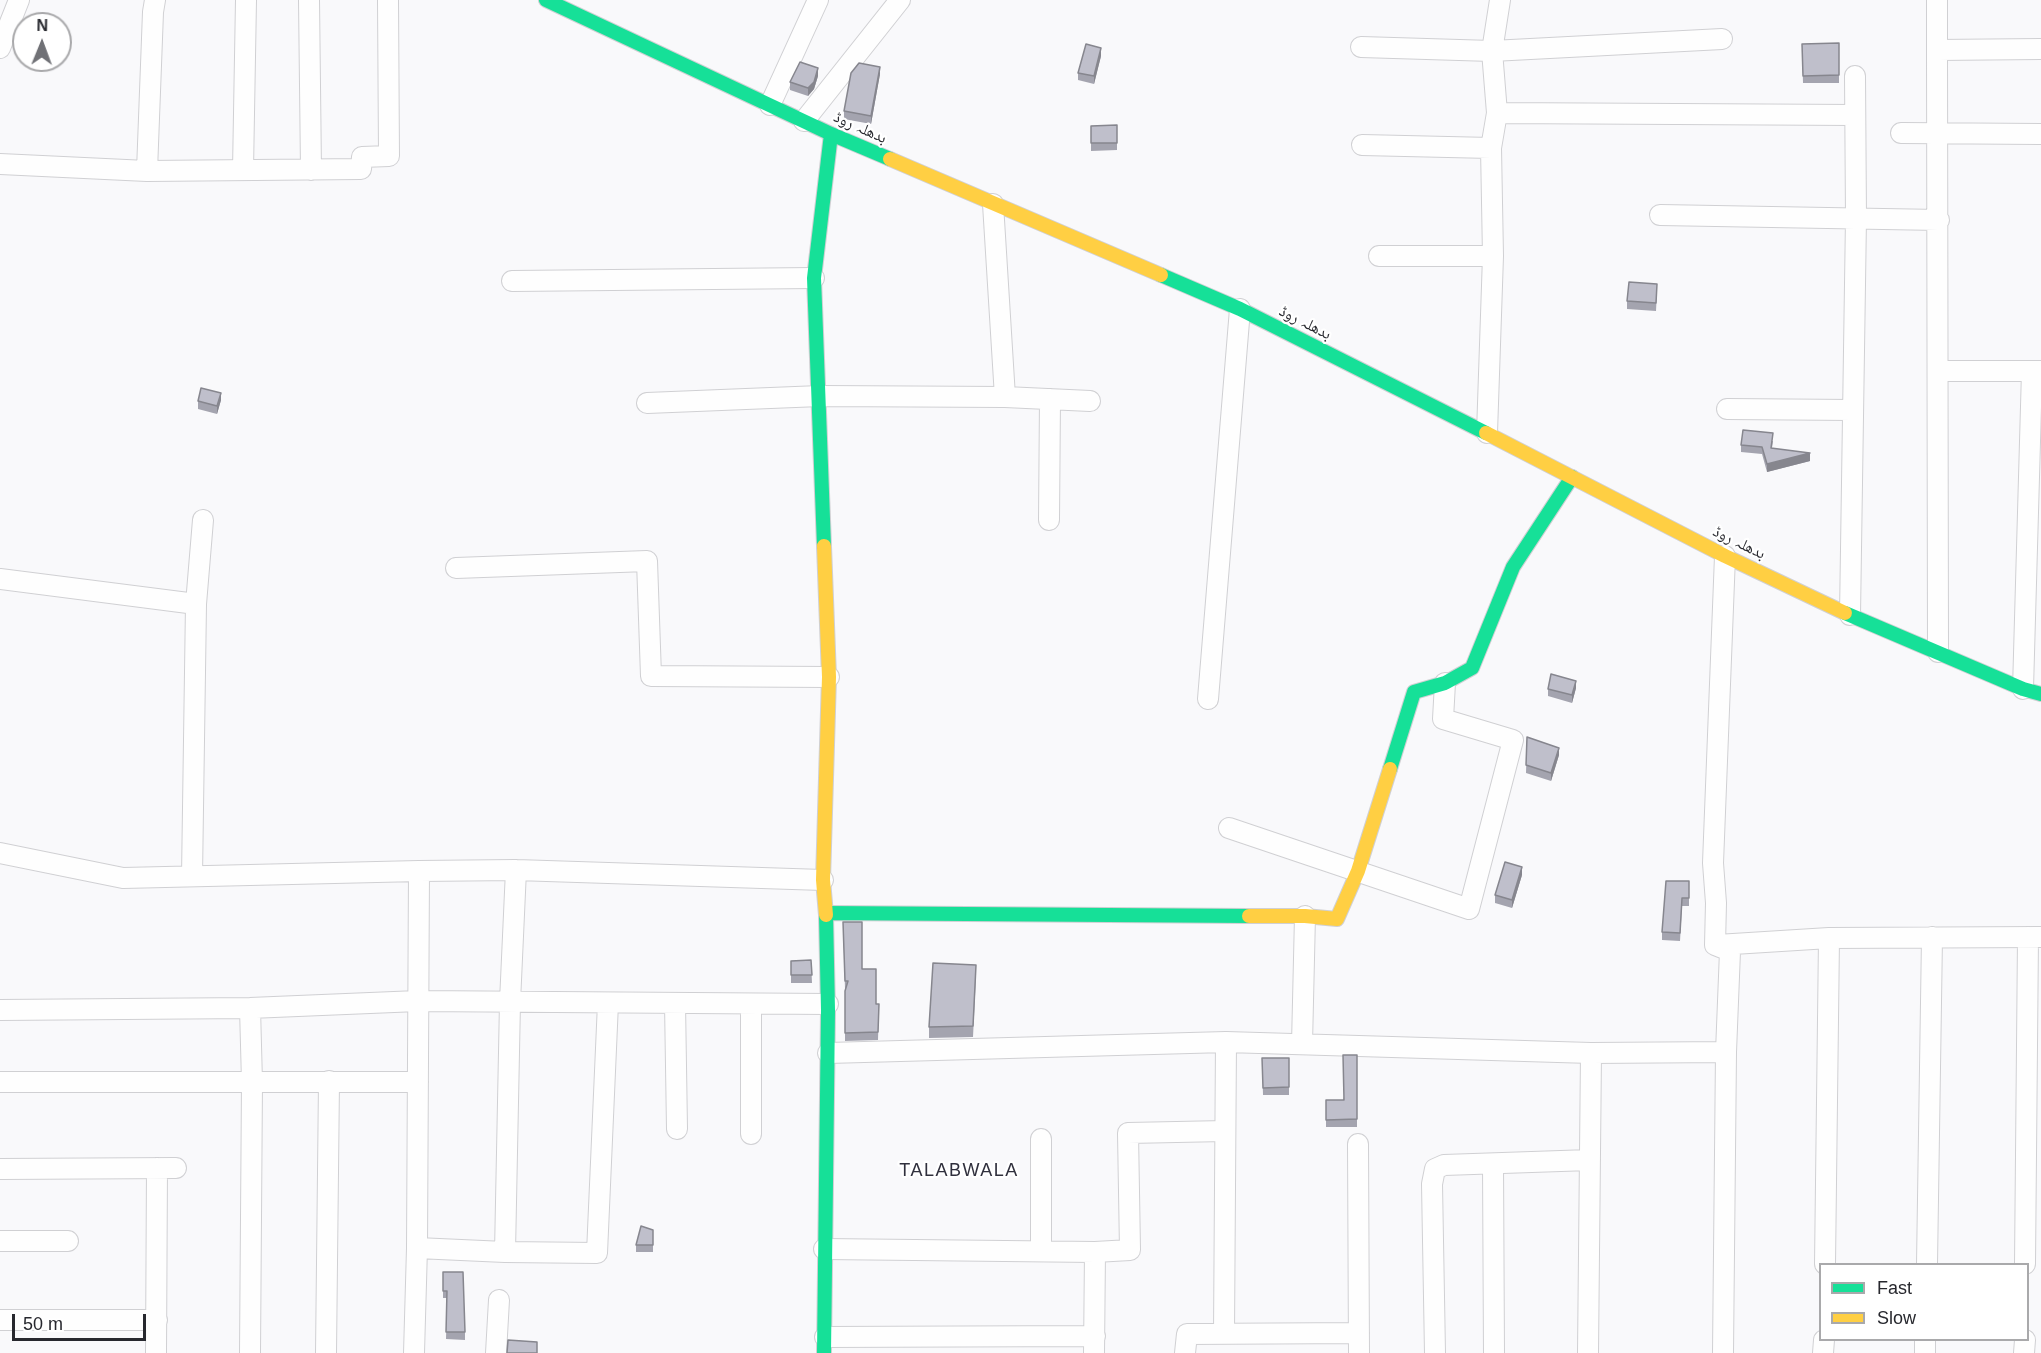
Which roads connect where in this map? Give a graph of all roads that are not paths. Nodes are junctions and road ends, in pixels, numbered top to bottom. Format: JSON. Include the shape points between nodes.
{"nodes":[{"id":1,"x":19,"y":0,"type":"edge"},
{"id":2,"x":155,"y":0,"type":"edge"},
{"id":3,"x":246,"y":0,"type":"edge"},
{"id":4,"x":309,"y":0,"type":"edge"},
{"id":5,"x":388,"y":0,"type":"edge"},
{"id":6,"x":546,"y":0,"type":"edge"},
{"id":7,"x":818,"y":0,"type":"edge"},
{"id":8,"x":900,"y":0,"type":"edge"},
{"id":9,"x":1500,"y":0,"type":"edge"},
{"id":10,"x":1937,"y":0,"type":"edge"},
{"id":11,"x":1722,"y":39,"type":"dead end"},
{"id":12,"x":1361,"y":47,"type":"dead end"},
{"id":13,"x":0,"y":48,"type":"edge"},
{"id":14,"x":2041,"y":49,"type":"edge"},
{"id":15,"x":1937,"y":50,"type":"junction"},
{"id":16,"x":1492,"y":51,"type":"junction"},
{"id":17,"x":1855,"y":76,"type":"dead end"},
{"id":18,"x":770,"y":105,"type":"junction"},
{"id":19,"x":1497,"y":113,"type":"junction"},
{"id":20,"x":1855,"y":115,"type":"junction"},
{"id":21,"x":804,"y":121,"type":"junction"},
{"id":22,"x":1901,"y":133,"type":"dead end"},
{"id":23,"x":1938,"y":133,"type":"junction"},
{"id":24,"x":831,"y":134,"type":"junction"},
{"id":25,"x":2041,"y":134,"type":"edge"},
{"id":26,"x":1362,"y":145,"type":"dead end"},
{"id":27,"x":1491,"y":148,"type":"junction"},
{"id":28,"x":0,"y":164,"type":"edge"},
{"id":29,"x":243,"y":170,"type":"junction"},
{"id":30,"x":311,"y":170,"type":"junction"},
{"id":31,"x":147,"y":171,"type":"junction"},
{"id":32,"x":993,"y":204,"type":"junction"},
{"id":33,"x":1660,"y":215,"type":"dead end"},
{"id":34,"x":1856,"y":218,"type":"junction"},
{"id":35,"x":1939,"y":220,"type":"junction"},
{"id":36,"x":1379,"y":256,"type":"dead end"},
{"id":37,"x":1493,"y":256,"type":"junction"},
{"id":38,"x":814,"y":278,"type":"junction"},
{"id":39,"x":512,"y":281,"type":"dead end"},
{"id":40,"x":1240,"y":309,"type":"junction"},
{"id":41,"x":1939,"y":371,"type":"junction"},
{"id":42,"x":2036,"y":371,"type":"edge"},
{"id":43,"x":820,"y":396,"type":"junction"},
{"id":44,"x":1005,"y":397,"type":"junction"},
{"id":45,"x":1050,"y":399,"type":"junction"},
{"id":46,"x":1090,"y":401,"type":"dead end"},
{"id":47,"x":647,"y":403,"type":"dead end"},
{"id":48,"x":1726,"y":409,"type":"dead end"},
{"id":49,"x":1852,"y":410,"type":"junction"},
{"id":50,"x":1487,"y":433,"type":"junction"},
{"id":51,"x":2035,"y":469,"type":"edge"},
{"id":52,"x":1572,"y":477,"type":"junction"},
{"id":53,"x":203,"y":520,"type":"dead end"},
{"id":54,"x":1049,"y":520,"type":"dead end"},
{"id":55,"x":1725,"y":556,"type":"junction"},
{"id":56,"x":456,"y":568,"type":"dead end"},
{"id":57,"x":0,"y":579,"type":"edge"},
{"id":58,"x":196,"y":604,"type":"junction"},
{"id":59,"x":1850,"y":615,"type":"junction"},
{"id":60,"x":1938,"y":652,"type":"junction"},
{"id":61,"x":829,"y":677,"type":"junction"},
{"id":62,"x":1445,"y":683,"type":"junction"},
{"id":63,"x":2032,"y":692,"type":"edge"},
{"id":64,"x":1208,"y":699,"type":"dead end"},
{"id":65,"x":1229,"y":828,"type":"dead end"},
{"id":66,"x":0,"y":853,"type":"edge"},
{"id":67,"x":516,"y":870,"type":"junction"},
{"id":68,"x":419,"y":871,"type":"junction"},
{"id":69,"x":1358,"y":871,"type":"junction"},
{"id":70,"x":192,"y":876,"type":"junction"},
{"id":71,"x":823,"y":880,"type":"junction"},
{"id":72,"x":826,"y":913,"type":"junction"},
{"id":73,"x":1305,"y":916,"type":"junction"},
{"id":74,"x":1932,"y":937,"type":"junction"},
{"id":75,"x":2035,"y":937,"type":"edge"},
{"id":76,"x":1829,"y":938,"type":"junction"},
{"id":77,"x":1715,"y":945,"type":"junction"},
{"id":78,"x":418,"y":1001,"type":"junction"},
{"id":79,"x":510,"y":1002,"type":"junction"},
{"id":80,"x":608,"y":1003,"type":"junction"},
{"id":81,"x":675,"y":1003,"type":"junction"},
{"id":82,"x":751,"y":1004,"type":"junction"},
{"id":83,"x":828,"y":1004,"type":"junction"},
{"id":84,"x":250,"y":1008,"type":"junction"},
{"id":85,"x":0,"y":1010,"type":"edge"},
{"id":86,"x":1226,"y":1042,"type":"junction"},
{"id":87,"x":1302,"y":1044,"type":"junction"},
{"id":88,"x":1726,"y":1052,"type":"junction"},
{"id":89,"x":828,"y":1053,"type":"junction"},
{"id":90,"x":1591,"y":1053,"type":"junction"},
{"id":91,"x":0,"y":1082,"type":"edge"},
{"id":92,"x":252,"y":1082,"type":"junction"},
{"id":93,"x":329,"y":1082,"type":"junction"},
{"id":94,"x":418,"y":1082,"type":"junction"},
{"id":95,"x":677,"y":1129,"type":"dead end"},
{"id":96,"x":1225,"y":1131,"type":"junction"},
{"id":97,"x":751,"y":1134,"type":"dead end"},
{"id":98,"x":1041,"y":1139,"type":"dead end"},
{"id":99,"x":1358,"y":1144,"type":"dead end"},
{"id":100,"x":1590,"y":1160,"type":"junction"},
{"id":101,"x":1493,"y":1164,"type":"junction"},
{"id":102,"x":0,"y":1169,"type":"edge"},
{"id":103,"x":0,"y":1241,"type":"edge"},
{"id":104,"x":68,"y":1241,"type":"dead end"},
{"id":105,"x":417,"y":1248,"type":"junction"},
{"id":106,"x":824,"y":1249,"type":"junction"},
{"id":107,"x":1041,"y":1251,"type":"junction"},
{"id":108,"x":504,"y":1252,"type":"junction"},
{"id":109,"x":1095,"y":1252,"type":"junction"},
{"id":110,"x":1824,"y":1263,"type":"edge"},
{"id":111,"x":1927,"y":1263,"type":"edge"},
{"id":112,"x":2025,"y":1263,"type":"edge"},
{"id":113,"x":499,"y":1300,"type":"dead end"},
{"id":114,"x":0,"y":1320,"type":"edge"},
{"id":115,"x":157,"y":1320,"type":"junction"},
{"id":116,"x":1224,"y":1333,"type":"junction"},
{"id":117,"x":1359,"y":1333,"type":"junction"},
{"id":118,"x":1094,"y":1344,"type":"edge"},
{"id":119,"x":825,"y":1345,"type":"edge"},
{"id":120,"x":156,"y":1353,"type":"edge"},
{"id":121,"x":250,"y":1353,"type":"edge"},
{"id":122,"x":326,"y":1353,"type":"edge"},
{"id":123,"x":414,"y":1353,"type":"edge"},
{"id":124,"x":496,"y":1353,"type":"edge"},
{"id":125,"x":1185,"y":1353,"type":"edge"},
{"id":126,"x":1359,"y":1353,"type":"edge"},
{"id":127,"x":1435,"y":1353,"type":"edge"},
{"id":128,"x":1494,"y":1353,"type":"edge"},
{"id":129,"x":1588,"y":1353,"type":"edge"},
{"id":130,"x":1723,"y":1353,"type":"edge"}],
"edges":[{"from":1,"to":13,"type":"street"},
{"from":2,"to":31,"type":"street"},
{"from":3,"to":29,"type":"street"},
{"from":4,"to":30,"type":"street"},
{"from":5,"to":30,"type":"street","via":[[389,156],[362,157],[361,169]]},
{"from":6,"to":18,"type":"street","name":"بدھلہ روڈ"},
{"from":7,"to":18,"type":"street"},
{"from":8,"to":21,"type":"street"},
{"from":9,"to":16,"type":"street"},
{"from":10,"to":15,"type":"street"},
{"from":11,"to":16,"type":"street"},
{"from":12,"to":16,"type":"street"},
{"from":14,"to":15,"type":"street"},
{"from":15,"to":23,"type":"street"},
{"from":16,"to":19,"type":"street"},
{"from":17,"to":20,"type":"street"},
{"from":18,"to":21,"type":"street","name":"بدھلہ روڈ"},
{"from":19,"to":20,"type":"street"},
{"from":19,"to":27,"type":"street"},
{"from":20,"to":34,"type":"street"},
{"from":21,"to":24,"type":"street","name":"بدھلہ روڈ"},
{"from":22,"to":23,"type":"street"},
{"from":23,"to":25,"type":"street"},
{"from":23,"to":35,"type":"street"},
{"from":24,"to":32,"type":"street","name":"بدھلہ روڈ"},
{"from":24,"to":38,"type":"street"},
{"from":26,"to":27,"type":"street"},
{"from":27,"to":37,"type":"street"},
{"from":28,"to":31,"type":"street"},
{"from":29,"to":30,"type":"street"},
{"from":29,"to":31,"type":"street"},
{"from":32,"to":40,"type":"street","name":"بدھلہ روڈ"},
{"from":32,"to":44,"type":"street"},
{"from":33,"to":34,"type":"street"},
{"from":34,"to":35,"type":"street"},
{"from":34,"to":49,"type":"street"},
{"from":35,"to":41,"type":"street"},
{"from":36,"to":37,"type":"street"},
{"from":37,"to":50,"type":"street"},
{"from":38,"to":39,"type":"street"},
{"from":38,"to":43,"type":"street"},
{"from":40,"to":50,"type":"street","name":"بدھلہ روڈ"},
{"from":40,"to":64,"type":"street"},
{"from":41,"to":42,"type":"street"},
{"from":41,"to":60,"type":"street"},
{"from":42,"to":51,"type":"street"},
{"from":43,"to":44,"type":"street"},
{"from":43,"to":47,"type":"street"},
{"from":43,"to":61,"type":"street"},
{"from":44,"to":45,"type":"street"},
{"from":45,"to":46,"type":"street"},
{"from":45,"to":54,"type":"street"},
{"from":48,"to":49,"type":"street"},
{"from":49,"to":59,"type":"street"},
{"from":50,"to":52,"type":"street","name":"بدھلہ روڈ"},
{"from":51,"to":63,"type":"street"},
{"from":52,"to":55,"type":"street","name":"بدھلہ روڈ"},
{"from":52,"to":62,"type":"street","via":[[1513,567],[1472,668]]},
{"from":53,"to":58,"type":"street"},
{"from":55,"to":59,"type":"street","name":"بدھلہ روڈ"},
{"from":55,"to":77,"type":"street","via":[[1713,863]]},
{"from":56,"to":61,"type":"street","via":[[648,561],[651,676]]},
{"from":57,"to":58,"type":"street"},
{"from":58,"to":70,"type":"street"},
{"from":59,"to":60,"type":"street","name":"بدھلہ روڈ"},
{"from":60,"to":63,"type":"street","name":"بدھلہ روڈ"},
{"from":61,"to":71,"type":"street"},
{"from":62,"to":69,"type":"street","via":[[1414,692]]},
{"from":62,"to":69,"type":"street","via":[[1443,719],[1513,741],[1469,909]]},
{"from":65,"to":69,"type":"street"},
{"from":66,"to":70,"type":"street","via":[[123,878]]},
{"from":67,"to":68,"type":"street"},
{"from":67,"to":71,"type":"street"},
{"from":67,"to":79,"type":"street"},
{"from":68,"to":70,"type":"street"},
{"from":68,"to":78,"type":"street"},
{"from":69,"to":73,"type":"street","via":[[1337,919]]},
{"from":71,"to":72,"type":"street"},
{"from":72,"to":73,"type":"street"},
{"from":72,"to":83,"type":"street"},
{"from":73,"to":87,"type":"street"},
{"from":74,"to":75,"type":"street"},
{"from":74,"to":76,"type":"street"},
{"from":74,"to":111,"type":"street"},
{"from":75,"to":112,"type":"street"},
{"from":76,"to":77,"type":"street"},
{"from":76,"to":110,"type":"street"},
{"from":77,"to":88,"type":"street","via":[[1730,951]]},
{"from":78,"to":79,"type":"street"},
{"from":78,"to":84,"type":"street"},
{"from":78,"to":94,"type":"street"},
{"from":79,"to":80,"type":"street"},
{"from":79,"to":108,"type":"street"},
{"from":80,"to":81,"type":"street"},
{"from":80,"to":108,"type":"street","via":[[597,1253]]},
{"from":81,"to":82,"type":"street"},
{"from":81,"to":95,"type":"street"},
{"from":82,"to":83,"type":"street"},
{"from":82,"to":97,"type":"street"},
{"from":83,"to":89,"type":"street"},
{"from":84,"to":85,"type":"street"},
{"from":84,"to":92,"type":"street"},
{"from":86,"to":87,"type":"street"},
{"from":86,"to":89,"type":"street"},
{"from":86,"to":96,"type":"street"},
{"from":87,"to":90,"type":"street"},
{"from":88,"to":90,"type":"street"},
{"from":88,"to":130,"type":"street"},
{"from":89,"to":106,"type":"street"},
{"from":90,"to":100,"type":"street"},
{"from":91,"to":92,"type":"street"},
{"from":92,"to":93,"type":"street"},
{"from":92,"to":121,"type":"street"},
{"from":93,"to":94,"type":"street"},
{"from":93,"to":122,"type":"street"},
{"from":94,"to":105,"type":"street"},
{"from":96,"to":109,"type":"street","via":[[1128,1133],[1130,1250]]},
{"from":96,"to":116,"type":"street"},
{"from":98,"to":107,"type":"street"},
{"from":99,"to":117,"type":"street"},
{"from":100,"to":101,"type":"street"},
{"from":100,"to":129,"type":"street"},
{"from":101,"to":127,"type":"street","via":[[1444,1165],[1435,1169]]},
{"from":101,"to":128,"type":"street"},
{"from":102,"to":115,"type":"street","via":[[166,1168]]},
{"from":103,"to":104,"type":"street"},
{"from":105,"to":108,"type":"street"},
{"from":105,"to":123,"type":"street"},
{"from":106,"to":107,"type":"street"},
{"from":106,"to":119,"type":"street"},
{"from":107,"to":109,"type":"street"},
{"from":109,"to":118,"type":"street"},
{"from":113,"to":124,"type":"street"},
{"from":114,"to":115,"type":"street"},
{"from":115,"to":120,"type":"street"},
{"from":116,"to":117,"type":"street"},
{"from":116,"to":125,"type":"street","via":[[1187,1334]]},
{"from":117,"to":126,"type":"street"},
{"from":118,"to":119,"type":"street"}]}
